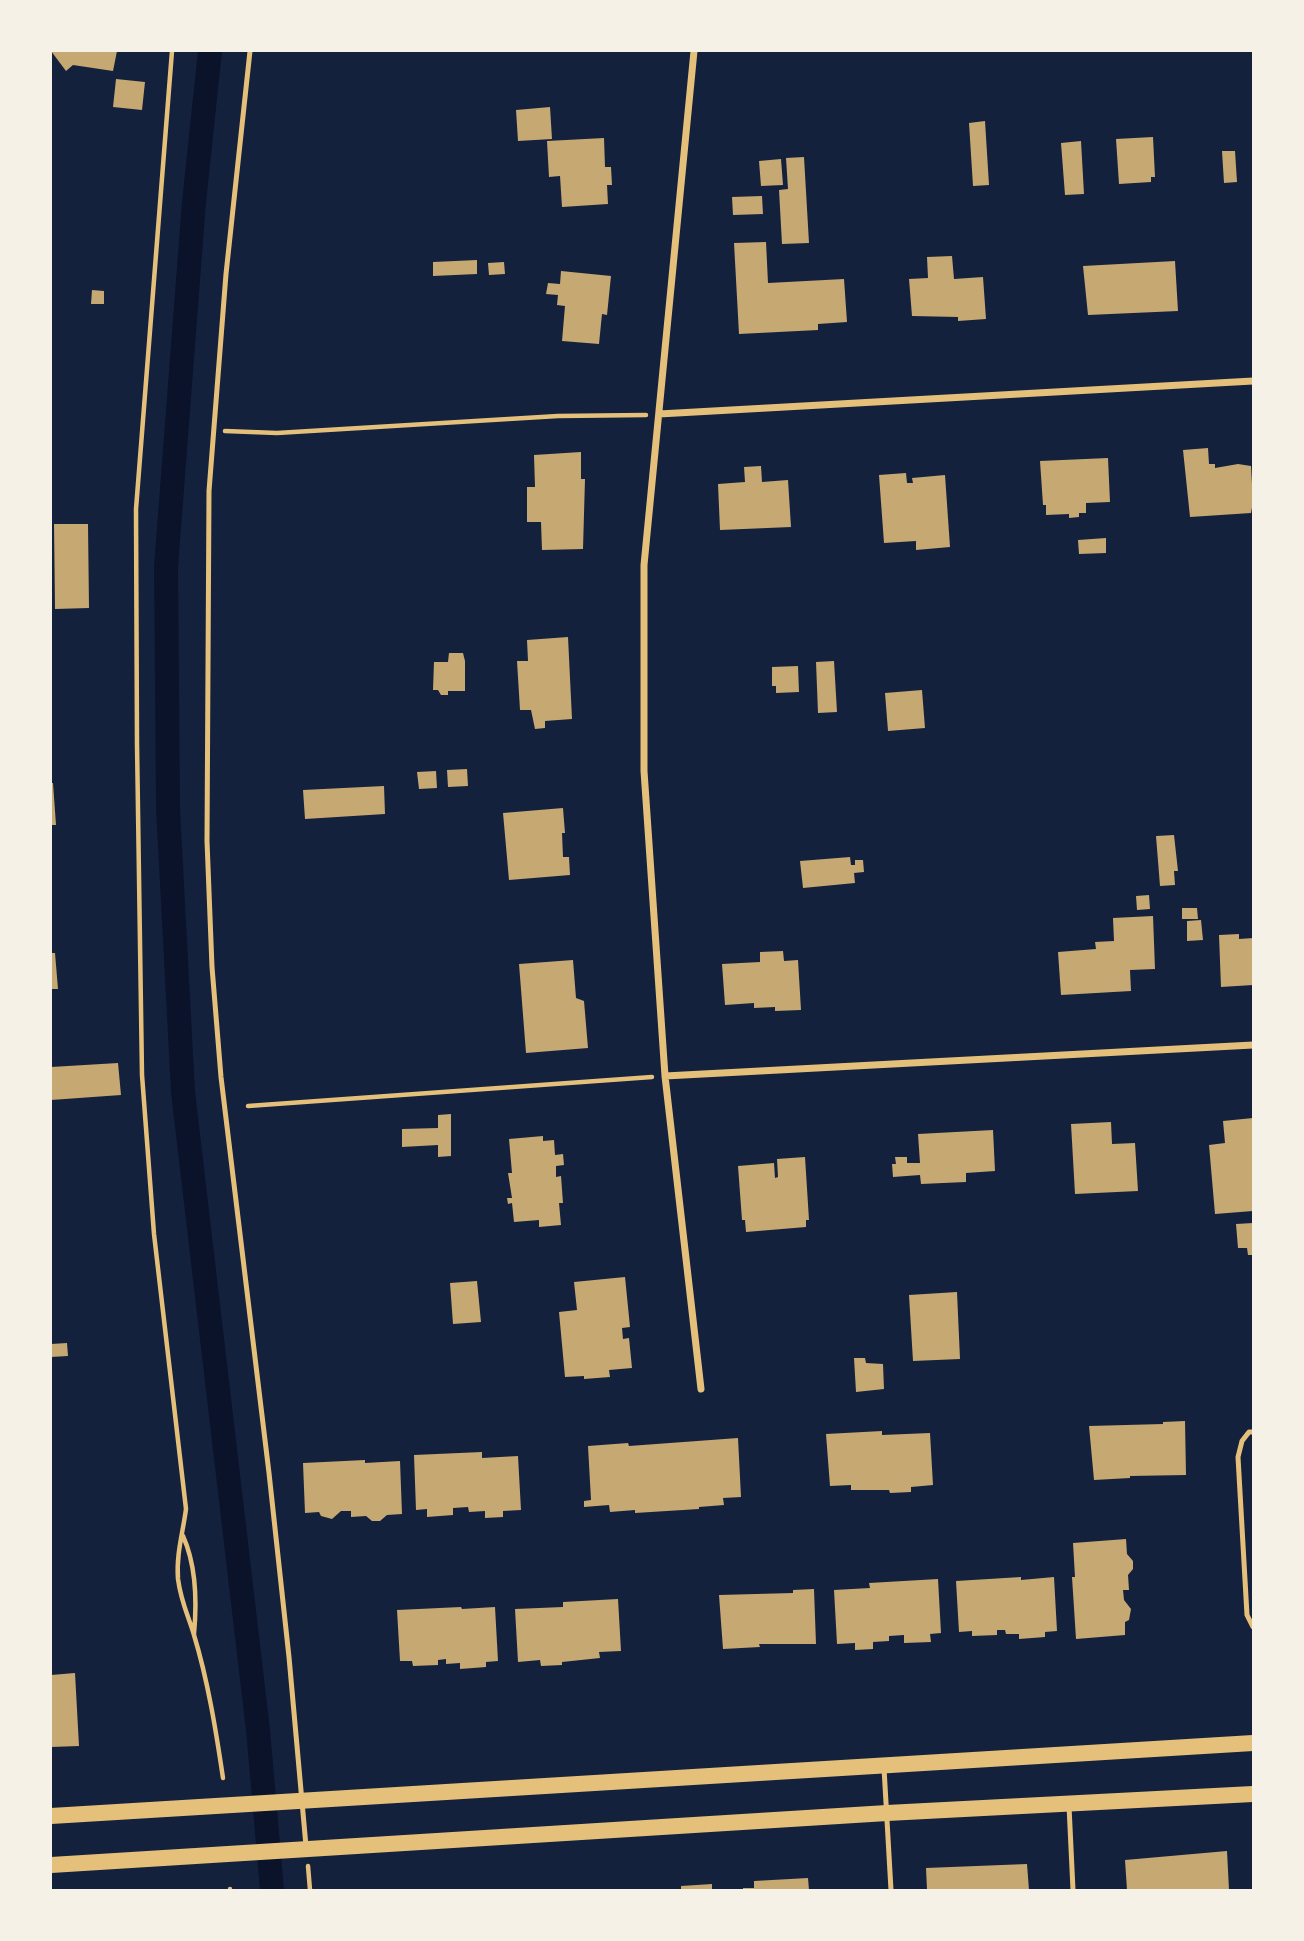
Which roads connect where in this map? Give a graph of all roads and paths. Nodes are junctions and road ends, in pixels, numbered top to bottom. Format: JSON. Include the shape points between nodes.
{"nodes":[{"id":1,"x":172,"y":51,"type":"edge"},
{"id":2,"x":250,"y":51,"type":"edge"},
{"id":3,"x":694,"y":51,"type":"edge"},
{"id":4,"x":1253,"y":381,"type":"edge"},
{"id":5,"x":659,"y":414,"type":"junction"},
{"id":6,"x":214,"y":430,"type":"junction"},
{"id":7,"x":1253,"y":1045,"type":"edge"},
{"id":8,"x":666,"y":1076,"type":"junction"},
{"id":9,"x":248,"y":1106,"type":"dead end"},
{"id":10,"x":701,"y":1389,"type":"dead end"},
{"id":11,"x":1253,"y":1432,"type":"edge"},
{"id":12,"x":183,"y":1536,"type":"junction"},
{"id":13,"x":1253,"y":1627,"type":"edge"},
{"id":14,"x":194,"y":1634,"type":"junction"},
{"id":15,"x":1253,"y":1744,"type":"edge"},
{"id":16,"x":884,"y":1765,"type":"junction"},
{"id":17,"x":223,"y":1778,"type":"dead end"},
{"id":18,"x":1253,"y":1794,"type":"edge"},
{"id":19,"x":302,"y":1800,"type":"junction"},
{"id":20,"x":1069,"y":1804,"type":"junction"},
{"id":21,"x":887,"y":1813,"type":"junction"},
{"id":22,"x":51,"y":1816,"type":"edge"},
{"id":23,"x":306,"y":1851,"type":"junction"},
{"id":24,"x":51,"y":1866,"type":"edge"},
{"id":25,"x":891,"y":1890,"type":"edge"},
{"id":26,"x":1073,"y":1890,"type":"edge"}],
"edges":[{"from":1,"to":12,"type":"path","via":[[136,509],[137,744],[142,1075],[154,1234],[186,1509]]},
{"from":2,"to":6,"type":"lane"},
{"from":3,"to":5,"type":"street"},
{"from":4,"to":5,"type":"street"},
{"from":5,"to":6,"type":"path","via":[[277,433]]},
{"from":5,"to":8,"type":"street","via":[[644,565],[644,771]]},
{"from":6,"to":19,"type":"lane","via":[[209,491],[207,841],[212,967]]},
{"from":7,"to":8,"type":"street"},
{"from":8,"to":9,"type":"path"},
{"from":8,"to":10,"type":"street"},
{"from":11,"to":13,"type":"lane","via":[[1242,1441],[1238,1457],[1247,1615]]},
{"from":12,"to":14,"type":"path","via":[[190,1551]]},
{"from":12,"to":14,"type":"path","via":[[178,1577]]},
{"from":14,"to":17,"type":"path"},
{"from":15,"to":16,"type":"main road"},
{"from":16,"to":19,"type":"main road"},
{"from":16,"to":21,"type":"lane"},
{"from":18,"to":20,"type":"main road"},
{"from":19,"to":22,"type":"main road"},
{"from":19,"to":23,"type":"lane"},
{"from":20,"to":21,"type":"main road"},
{"from":20,"to":26,"type":"lane"},
{"from":21,"to":23,"type":"main road"},
{"from":21,"to":25,"type":"lane"},
{"from":23,"to":24,"type":"main road"}]}
